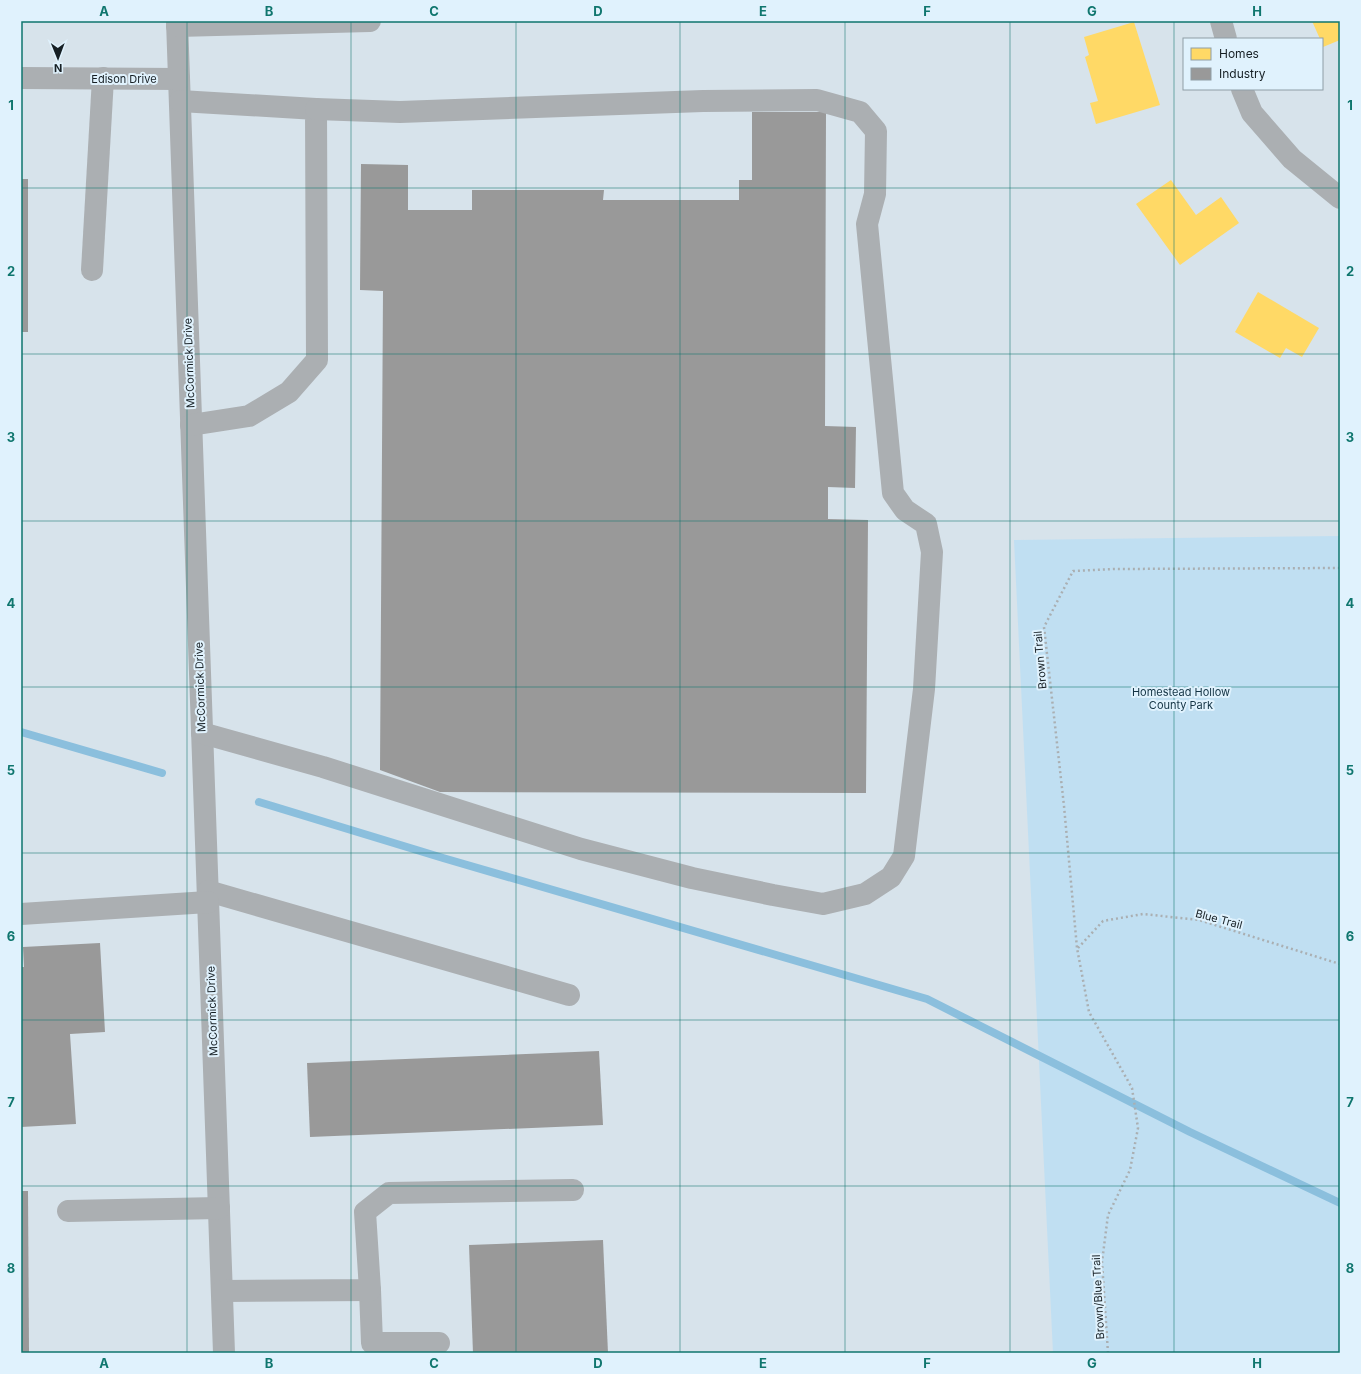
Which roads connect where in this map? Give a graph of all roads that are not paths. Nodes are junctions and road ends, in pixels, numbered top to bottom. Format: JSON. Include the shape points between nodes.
{"nodes":[{"id":1,"x":370,"y":21,"type":"edge"},
{"id":2,"x":1221,"y":21,"type":"edge"},
{"id":3,"x":177,"y":24,"type":"edge"},
{"id":4,"x":1226,"y":38,"type":"edge"},
{"id":5,"x":21,"y":78,"type":"edge"},
{"id":6,"x":103,"y":78,"type":"junction"},
{"id":7,"x":179,"y":79,"type":"junction"},
{"id":8,"x":1242,"y":90,"type":"edge"},
{"id":9,"x":180,"y":102,"type":"junction"},
{"id":10,"x":316,"y":109,"type":"junction"},
{"id":11,"x":1340,"y":198,"type":"edge"},
{"id":12,"x":92,"y":270,"type":"dead end"},
{"id":13,"x":192,"y":425,"type":"junction"},
{"id":14,"x":202,"y":733,"type":"junction"},
{"id":15,"x":208,"y":896,"type":"junction"},
{"id":16,"x":21,"y":914,"type":"edge"},
{"id":17,"x":569,"y":995,"type":"dead end"},
{"id":18,"x":573,"y":1190,"type":"dead end"},
{"id":19,"x":219,"y":1208,"type":"junction"},
{"id":20,"x":68,"y":1211,"type":"dead end"},
{"id":21,"x":370,"y":1290,"type":"junction"},
{"id":22,"x":222,"y":1291,"type":"junction"},
{"id":23,"x":439,"y":1343,"type":"dead end"},
{"id":24,"x":224,"y":1353,"type":"edge"}],
"edges":[{"from":1,"to":3,"type":"street"},
{"from":2,"to":4,"type":"street"},
{"from":3,"to":7,"type":"street","name":"McCormick Drive"},
{"from":5,"to":6,"type":"street","name":"Edison Drive"},
{"from":6,"to":7,"type":"street","name":"Edison Drive"},
{"from":6,"to":12,"type":"street"},
{"from":7,"to":9,"type":"street","name":"McCormick Drive"},
{"from":8,"to":11,"type":"street","via":[[1252,113],[1292,160]]},
{"from":9,"to":10,"type":"street"},
{"from":9,"to":13,"type":"street","name":"McCormick Drive"},
{"from":10,"to":13,"type":"street","via":[[317,360],[289,392],[249,416]]},
{"from":10,"to":14,"type":"street","via":[[400,112],[703,101],[817,100],[860,112],[876,131],[875,194],[867,224],[893,493],[905,510],[926,524],[932,552],[924,689],[904,856],[891,877],[865,894],[823,904],[787,898],[692,878],[581,849],[323,767]]},
{"from":13,"to":14,"type":"street","name":"McCormick Drive"},
{"from":14,"to":15,"type":"street","name":"McCormick Drive"},
{"from":15,"to":16,"type":"street"},
{"from":15,"to":17,"type":"street"},
{"from":15,"to":19,"type":"street","name":"McCormick Drive"},
{"from":18,"to":21,"type":"street","via":[[389,1193],[365,1212]]},
{"from":19,"to":20,"type":"street"},
{"from":19,"to":22,"type":"street","name":"McCormick Drive"},
{"from":21,"to":22,"type":"street"},
{"from":21,"to":23,"type":"street","via":[[372,1343]]},
{"from":22,"to":24,"type":"street","name":"McCormick Drive"}]}
